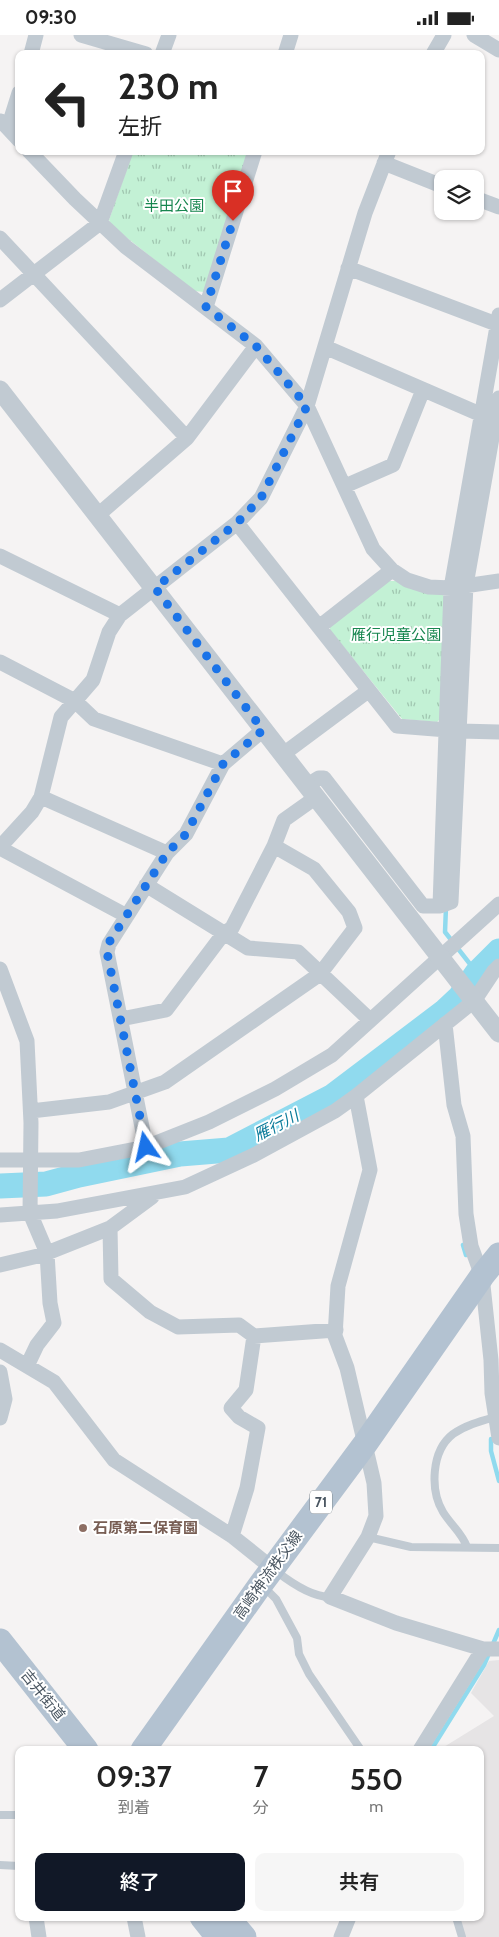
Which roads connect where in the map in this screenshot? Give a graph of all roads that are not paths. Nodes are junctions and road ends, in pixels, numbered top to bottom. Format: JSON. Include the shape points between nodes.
{"nodes":[{"id":1,"x":36,"y":35,"type":"edge"},
{"id":2,"x":81,"y":35,"type":"edge"},
{"id":3,"x":169,"y":35,"type":"edge"},
{"id":4,"x":291,"y":35,"type":"edge"},
{"id":5,"x":444,"y":35,"type":"edge"},
{"id":6,"x":474,"y":35,"type":"edge"},
{"id":7,"x":32,"y":50,"type":"edge"},
{"id":8,"x":132,"y":50,"type":"edge"},
{"id":9,"x":163,"y":50,"type":"edge"},
{"id":10,"x":286,"y":50,"type":"edge"},
{"id":11,"x":435,"y":50,"type":"edge"},
{"id":12,"x":499,"y":50,"type":"edge"},
{"id":13,"x":15,"y":101,"type":"edge"},
{"id":14,"x":4,"y":124,"type":"edge"},
{"id":15,"x":15,"y":136,"type":"edge"},
{"id":16,"x":33,"y":155,"type":"edge"},
{"id":17,"x":125,"y":155,"type":"edge"},
{"id":18,"x":254,"y":155,"type":"edge"},
{"id":19,"x":386,"y":157,"type":"edge"},
{"id":20,"x":434,"y":181,"type":"edge"},
{"id":21,"x":484,"y":201,"type":"edge"},
{"id":22,"x":499,"y":207,"type":"edge"},
{"id":23,"x":100,"y":223,"type":"junction"},
{"id":24,"x":0,"y":239,"type":"edge"},
{"id":25,"x":348,"y":268,"type":"junction"},
{"id":26,"x":33,"y":274,"type":"junction"},
{"id":27,"x":0,"y":299,"type":"edge"},
{"id":28,"x":206,"y":307,"type":"junction"},
{"id":29,"x":498,"y":321,"type":"edge"},
{"id":30,"x":256,"y":346,"type":"junction"},
{"id":31,"x":325,"y":347,"type":"junction"},
{"id":32,"x":494,"y":374,"type":"edge"},
{"id":33,"x":0,"y":390,"type":"edge"},
{"id":34,"x":423,"y":390,"type":"junction"},
{"id":35,"x":499,"y":399,"type":"edge"},
{"id":36,"x":307,"y":406,"type":"junction"},
{"id":37,"x":489,"y":416,"type":"junction"},
{"id":38,"x":187,"y":438,"type":"junction"},
{"id":39,"x":485,"y":476,"type":"edge"},
{"id":40,"x":345,"y":486,"type":"junction"},
{"id":41,"x":98,"y":515,"type":"junction"},
{"id":42,"x":237,"y":523,"type":"junction"},
{"id":43,"x":0,"y":555,"type":"edge"},
{"id":44,"x":392,"y":570,"type":"junction"},
{"id":45,"x":499,"y":581,"type":"edge"},
{"id":46,"x":459,"y":587,"type":"junction"},
{"id":47,"x":155,"y":588,"type":"junction"},
{"id":48,"x":120,"y":615,"type":"junction"},
{"id":49,"x":318,"y":627,"type":"junction"},
{"id":50,"x":0,"y":662,"type":"edge"},
{"id":51,"x":368,"y":691,"type":"junction"},
{"id":52,"x":75,"y":701,"type":"junction"},
{"id":53,"x":263,"y":730,"type":"junction"},
{"id":54,"x":453,"y":730,"type":"junction"},
{"id":55,"x":499,"y":732,"type":"edge"},
{"id":56,"x":282,"y":755,"type":"junction"},
{"id":57,"x":223,"y":764,"type":"junction"},
{"id":58,"x":310,"y":792,"type":"junction"},
{"id":59,"x":41,"y":797,"type":"junction"},
{"id":60,"x":274,"y":846,"type":"junction"},
{"id":61,"x":0,"y":847,"type":"edge"},
{"id":62,"x":167,"y":853,"type":"junction"},
{"id":63,"x":146,"y":885,"type":"junction"},
{"id":64,"x":499,"y":904,"type":"edge"},
{"id":65,"x":127,"y":916,"type":"junction"},
{"id":66,"x":224,"y":933,"type":"junction"},
{"id":67,"x":439,"y":957,"type":"junction"},
{"id":68,"x":499,"y":966,"type":"edge"},
{"id":69,"x":0,"y":969,"type":"edge"},
{"id":70,"x":320,"y":974,"type":"junction"},
{"id":71,"x":474,"y":1001,"type":"junction"},
{"id":72,"x":121,"y":1019,"type":"junction"},
{"id":73,"x":370,"y":1021,"type":"junction"},
{"id":74,"x":445,"y":1024,"type":"junction"},
{"id":75,"x":499,"y":1033,"type":"edge"},
{"id":76,"x":136,"y":1093,"type":"junction"},
{"id":77,"x":356,"y":1096,"type":"junction"},
{"id":78,"x":30,"y":1111,"type":"junction"},
{"id":79,"x":146,"y":1147,"type":"junction"},
{"id":80,"x":0,"y":1160,"type":"edge"},
{"id":81,"x":30,"y":1161,"type":"junction"},
{"id":82,"x":158,"y":1193,"type":"junction"},
{"id":83,"x":30,"y":1213,"type":"junction"},
{"id":84,"x":0,"y":1215,"type":"edge"},
{"id":85,"x":110,"y":1228,"type":"junction"},
{"id":86,"x":47,"y":1253,"type":"junction"},
{"id":87,"x":499,"y":1255,"type":"edge"},
{"id":88,"x":0,"y":1265,"type":"edge"},
{"id":89,"x":482,"y":1276,"type":"junction"},
{"id":90,"x":336,"y":1330,"type":"junction"},
{"id":91,"x":254,"y":1336,"type":"junction"},
{"id":92,"x":0,"y":1350,"type":"edge"},
{"id":93,"x":27,"y":1366,"type":"junction"},
{"id":94,"x":0,"y":1371,"type":"edge"},
{"id":95,"x":0,"y":1417,"type":"edge"},
{"id":96,"x":495,"y":1417,"type":"junction"},
{"id":97,"x":499,"y":1438,"type":"edge"},
{"id":98,"x":365,"y":1444,"type":"junction"},
{"id":99,"x":232,"y":1536,"type":"junction"},
{"id":100,"x":368,"y":1537,"type":"junction"},
{"id":101,"x":467,"y":1547,"type":"junction"},
{"id":102,"x":499,"y":1548,"type":"edge"},
{"id":103,"x":266,"y":1576,"type":"junction"},
{"id":104,"x":330,"y":1597,"type":"junction"},
{"id":105,"x":1,"y":1645,"type":"edge"},
{"id":106,"x":494,"y":1648,"type":"edge"},
{"id":107,"x":83,"y":1746,"type":"edge"},
{"id":108,"x":146,"y":1746,"type":"edge"},
{"id":109,"x":358,"y":1746,"type":"edge"},
{"id":110,"x":423,"y":1746,"type":"edge"},
{"id":111,"x":0,"y":1815,"type":"edge"},
{"id":112,"x":15,"y":1815,"type":"edge"},
{"id":113,"x":0,"y":1865,"type":"edge"},
{"id":114,"x":15,"y":1866,"type":"edge"},
{"id":115,"x":37,"y":1921,"type":"edge"},
{"id":116,"x":135,"y":1921,"type":"edge"},
{"id":117,"x":215,"y":1921,"type":"edge"},
{"id":118,"x":347,"y":1921,"type":"edge"},
{"id":119,"x":457,"y":1921,"type":"edge"},
{"id":120,"x":231,"y":1926,"type":"edge"},
{"id":121,"x":39,"y":1937,"type":"edge"},
{"id":122,"x":138,"y":1937,"type":"edge"},
{"id":123,"x":340,"y":1937,"type":"edge"},
{"id":124,"x":462,"y":1937,"type":"edge"}],
"edges":[{"from":1,"to":7,"type":"street"},
{"from":2,"to":8,"type":"street"},
{"from":3,"to":9,"type":"street"},
{"from":4,"to":10,"type":"street"},
{"from":5,"to":11,"type":"street"},
{"from":6,"to":12,"type":"street"},
{"from":13,"to":14,"type":"street"},
{"from":14,"to":15,"type":"street"},
{"from":16,"to":23,"type":"street"},
{"from":17,"to":23,"type":"street"},
{"from":18,"to":28,"type":"street"},
{"from":19,"to":20,"type":"street"},
{"from":19,"to":25,"type":"street"},
{"from":21,"to":22,"type":"street"},
{"from":23,"to":26,"type":"street"},
{"from":23,"to":28,"type":"street","via":[[126,247]]},
{"from":24,"to":26,"type":"street"},
{"from":25,"to":29,"type":"street"},
{"from":25,"to":31,"type":"street"},
{"from":26,"to":27,"type":"street"},
{"from":26,"to":38,"type":"street"},
{"from":28,"to":30,"type":"street"},
{"from":29,"to":32,"type":"street"},
{"from":30,"to":36,"type":"street"},
{"from":30,"to":38,"type":"street"},
{"from":31,"to":34,"type":"street"},
{"from":31,"to":36,"type":"street"},
{"from":32,"to":37,"type":"street"},
{"from":33,"to":41,"type":"street"},
{"from":34,"to":37,"type":"street"},
{"from":34,"to":40,"type":"street","via":[[393,465]]},
{"from":35,"to":37,"type":"street"},
{"from":36,"to":40,"type":"street"},
{"from":36,"to":42,"type":"street","via":[[261,498]]},
{"from":37,"to":39,"type":"street"},
{"from":38,"to":41,"type":"street"},
{"from":39,"to":46,"type":"street"},
{"from":40,"to":44,"type":"street","via":[[373,549]]},
{"from":41,"to":47,"type":"street"},
{"from":42,"to":47,"type":"street"},
{"from":42,"to":49,"type":"street"},
{"from":43,"to":48,"type":"street"},
{"from":44,"to":46,"type":"street","via":[[407,580],[428,587]]},
{"from":44,"to":49,"type":"street"},
{"from":45,"to":46,"type":"street"},
{"from":46,"to":54,"type":"street"},
{"from":47,"to":48,"type":"street"},
{"from":47,"to":53,"type":"street"},
{"from":48,"to":52,"type":"street","via":[[109,632],[93,680]]},
{"from":49,"to":51,"type":"street"},
{"from":50,"to":52,"type":"street"},
{"from":51,"to":54,"type":"street","via":[[397,726]]},
{"from":51,"to":56,"type":"street"},
{"from":52,"to":57,"type":"street","via":[[94,719]]},
{"from":52,"to":59,"type":"street","via":[[61,717]]},
{"from":53,"to":56,"type":"street"},
{"from":53,"to":57,"type":"street"},
{"from":54,"to":55,"type":"street"},
{"from":54,"to":58,"type":"street","via":[[440,906],[423,906],[324,779],[318,777]]},
{"from":56,"to":58,"type":"street"},
{"from":57,"to":62,"type":"street","via":[[186,834]]},
{"from":58,"to":60,"type":"street","via":[[284,820]]},
{"from":58,"to":67,"type":"street"},
{"from":59,"to":61,"type":"street","via":[[32,812]]},
{"from":59,"to":62,"type":"street"},
{"from":60,"to":66,"type":"street","via":[[232,928]]},
{"from":60,"to":70,"type":"street","via":[[314,869],[349,912],[355,928]]},
{"from":61,"to":65,"type":"street"},
{"from":62,"to":63,"type":"street"},
{"from":63,"to":65,"type":"street"},
{"from":63,"to":66,"type":"street"},
{"from":64,"to":67,"type":"street"},
{"from":65,"to":72,"type":"street","via":[[108,944],[107,952]]},
{"from":66,"to":70,"type":"street","via":[[248,949],[298,952]]},
{"from":66,"to":72,"type":"street","via":[[166,1010]]},
{"from":67,"to":71,"type":"street"},
{"from":67,"to":73,"type":"street"},
{"from":68,"to":71,"type":"street"},
{"from":69,"to":78,"type":"street","via":[[27,1041]]},
{"from":70,"to":73,"type":"street"},
{"from":70,"to":76,"type":"street","via":[[165,1082]]},
{"from":71,"to":74,"type":"street"},
{"from":71,"to":75,"type":"street"},
{"from":72,"to":76,"type":"street"},
{"from":73,"to":79,"type":"street","via":[[332,1055],[275,1089],[209,1122]]},
{"from":74,"to":77,"type":"street"},
{"from":74,"to":89,"type":"street","via":[[454,1105],[463,1136],[466,1214],[471,1247]]},
{"from":76,"to":78,"type":"street","via":[[109,1102]]},
{"from":76,"to":79,"type":"street"},
{"from":77,"to":82,"type":"street","via":[[254,1155],[185,1187]]},
{"from":77,"to":90,"type":"street","via":[[370,1170],[338,1286]]},
{"from":78,"to":81,"type":"street"},
{"from":79,"to":81,"type":"street","via":[[79,1160]]},
{"from":80,"to":81,"type":"street"},
{"from":81,"to":83,"type":"street"},
{"from":82,"to":83,"type":"street"},
{"from":82,"to":85,"type":"street"},
{"from":83,"to":84,"type":"street"},
{"from":83,"to":86,"type":"street"},
{"from":85,"to":86,"type":"street"},
{"from":85,"to":91,"type":"street","via":[[111,1279],[150,1312],[178,1327],[239,1325]]},
{"from":86,"to":88,"type":"street"},
{"from":86,"to":93,"type":"street","via":[[54,1323],[37,1345]]},
{"from":87,"to":89,"type":"main road","name":"高崎神流秩父線","number":"71"},
{"from":89,"to":96,"type":"street"},
{"from":89,"to":98,"type":"main road","name":"高崎神流秩父線","number":"71"},
{"from":90,"to":91,"type":"street"},
{"from":90,"to":98,"type":"street"},
{"from":91,"to":99,"type":"street","via":[[246,1390],[232,1408],[239,1417],[258,1428],[247,1488]]},
{"from":92,"to":93,"type":"street"},
{"from":93,"to":99,"type":"street","via":[[54,1382],[114,1461]]},
{"from":94,"to":95,"type":"street","via":[[5,1399]]},
{"from":96,"to":97,"type":"street"},
{"from":96,"to":101,"type":"lane","via":[[451,1435],[438,1454],[436,1490],[443,1512]]},
{"from":98,"to":100,"type":"street","via":[[374,1483],[376,1516]]},
{"from":98,"to":103,"type":"main road","name":"高崎神流秩父線","number":"71"},
{"from":99,"to":103,"type":"street"},
{"from":100,"to":101,"type":"lane","via":[[411,1547]]},
{"from":100,"to":104,"type":"street"},
{"from":101,"to":102,"type":"lane"},
{"from":103,"to":104,"type":"lane"},
{"from":103,"to":108,"type":"main road","name":"高崎神流秩父線","number":"71"},
{"from":103,"to":109,"type":"lane","via":[[297,1638],[299,1654],[309,1674]]},
{"from":104,"to":106,"type":"street","via":[[396,1623]]},
{"from":105,"to":107,"type":"main road","name":"吉井街道"},
{"from":106,"to":110,"type":"street"},
{"from":111,"to":112,"type":"lane"},
{"from":113,"to":114,"type":"lane"},
{"from":115,"to":121,"type":"street"},
{"from":116,"to":122,"type":"street"},
{"from":117,"to":120,"type":"main road"},
{"from":118,"to":123,"type":"street"},
{"from":119,"to":124,"type":"lane"}]}
